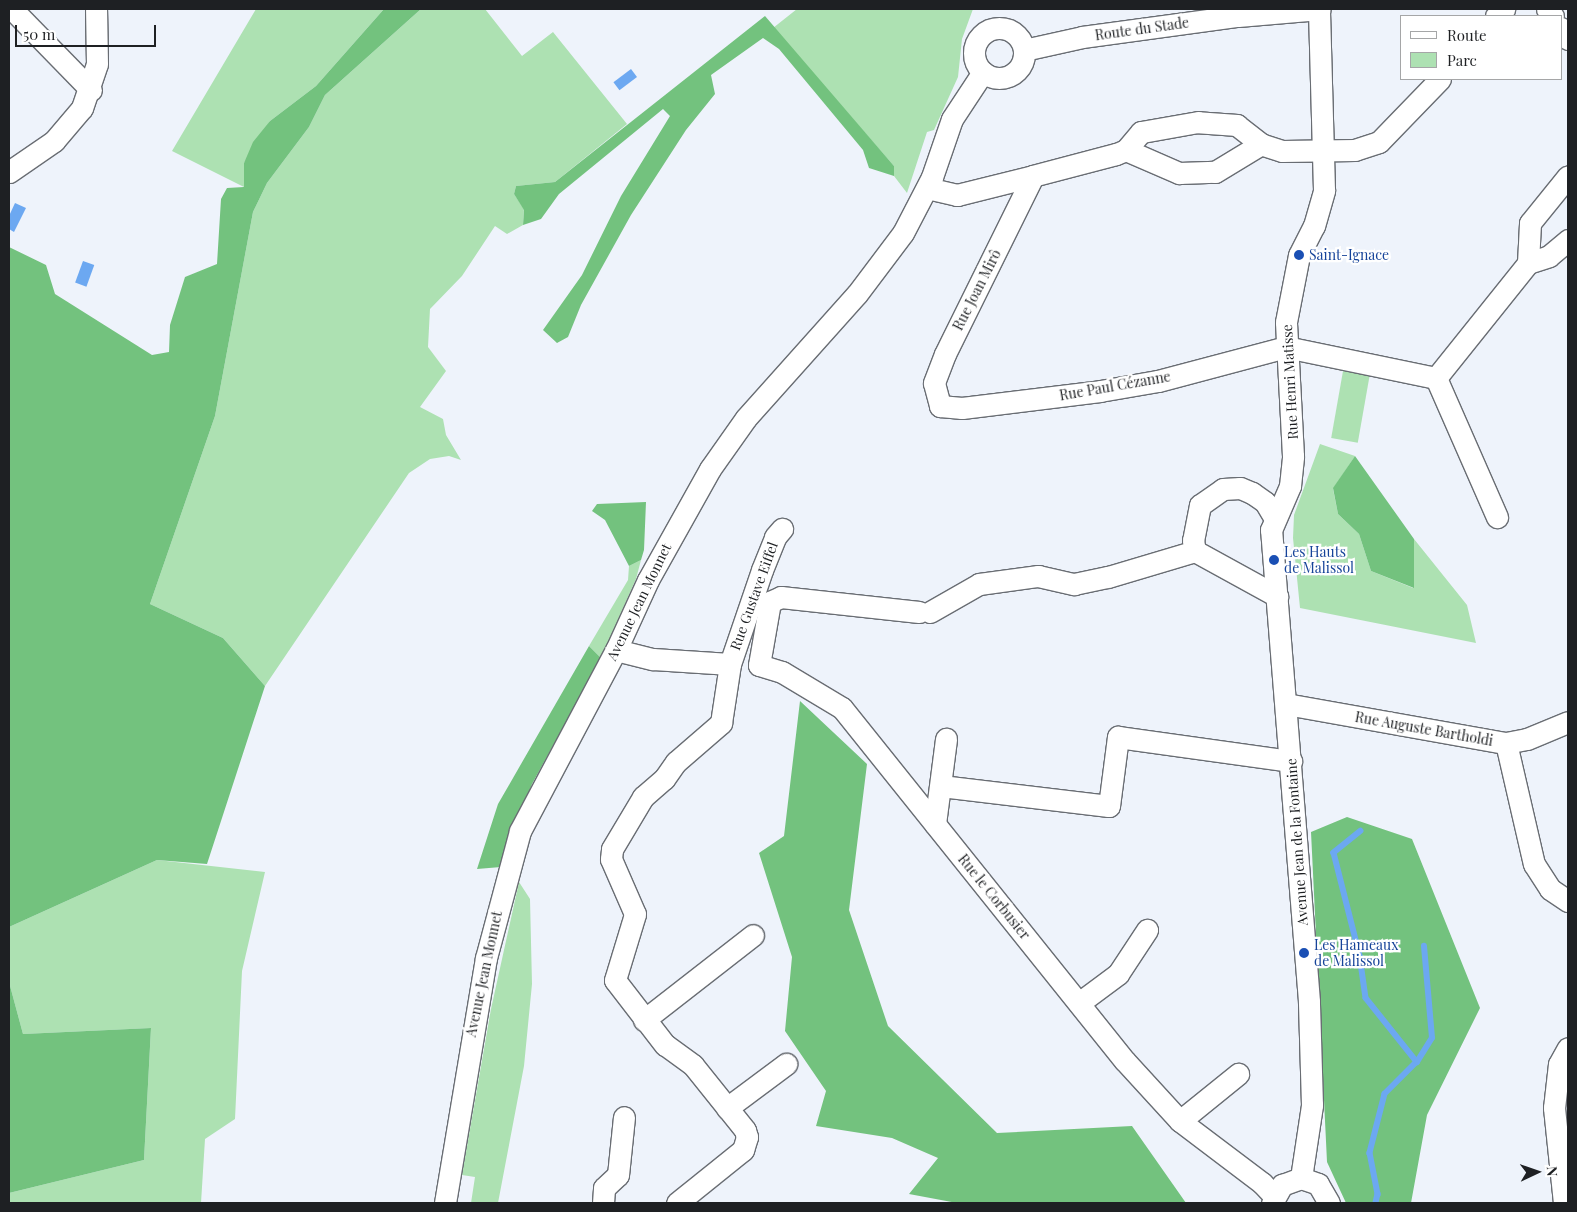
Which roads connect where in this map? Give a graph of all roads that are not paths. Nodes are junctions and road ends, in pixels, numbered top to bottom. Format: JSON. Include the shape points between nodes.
{"nodes":[{"id":1,"x":12,"y":9,"type":"edge"},
{"id":2,"x":96,"y":9,"type":"edge"},
{"id":3,"x":1319,"y":9,"type":"edge"},
{"id":4,"x":994,"y":18,"type":"edge"},
{"id":5,"x":1024,"y":50,"type":"junction"},
{"id":6,"x":983,"y":72,"type":"junction"},
{"id":7,"x":1439,"y":80,"type":"edge"},
{"id":8,"x":90,"y":90,"type":"junction"},
{"id":9,"x":1261,"y":144,"type":"junction"},
{"id":10,"x":1126,"y":150,"type":"junction"},
{"id":11,"x":1324,"y":152,"type":"junction"},
{"id":12,"x":9,"y":172,"type":"edge"},
{"id":13,"x":1033,"y":176,"type":"junction"},
{"id":14,"x":1568,"y":176,"type":"edge"},
{"id":15,"x":927,"y":188,"type":"junction"},
{"id":16,"x":1568,"y":240,"type":"edge"},
{"id":17,"x":1528,"y":263,"type":"junction"},
{"id":18,"x":1286,"y":347,"type":"junction"},
{"id":19,"x":1436,"y":378,"type":"junction"},
{"id":20,"x":940,"y":406,"type":"joint"},
{"id":21,"x":1274,"y":517,"type":"junction"},
{"id":22,"x":1497,"y":517,"type":"dead end"},
{"id":23,"x":782,"y":529,"type":"dead end"},
{"id":24,"x":1195,"y":551,"type":"junction"},
{"id":25,"x":1277,"y":596,"type":"junction"},
{"id":26,"x":616,"y":650,"type":"junction"},
{"id":27,"x":730,"y":664,"type":"junction"},
{"id":28,"x":1286,"y":704,"type":"junction"},
{"id":29,"x":1568,"y":722,"type":"edge"},
{"id":30,"x":946,"y":739,"type":"dead end"},
{"id":31,"x":1506,"y":743,"type":"junction"},
{"id":32,"x":1291,"y":761,"type":"junction"},
{"id":33,"x":941,"y":786,"type":"junction"},
{"id":34,"x":935,"y":824,"type":"junction"},
{"id":35,"x":1568,"y":901,"type":"edge"},
{"id":36,"x":1147,"y":930,"type":"dead end"},
{"id":37,"x":753,"y":935,"type":"dead end"},
{"id":38,"x":1079,"y":1004,"type":"junction"},
{"id":39,"x":644,"y":1020,"type":"junction"},
{"id":40,"x":1568,"y":1048,"type":"edge"},
{"id":41,"x":786,"y":1064,"type":"dead end"},
{"id":42,"x":1238,"y":1074,"type":"dead end"},
{"id":43,"x":1562,"y":1076,"type":"edge"},
{"id":44,"x":727,"y":1108,"type":"junction"},
{"id":45,"x":624,"y":1117,"type":"dead end"},
{"id":46,"x":1180,"y":1122,"type":"junction"},
{"id":47,"x":1301,"y":1178,"type":"junction"},
{"id":48,"x":1273,"y":1200,"type":"edge"},
{"id":49,"x":445,"y":1203,"type":"edge"},
{"id":50,"x":603,"y":1203,"type":"edge"},
{"id":51,"x":677,"y":1203,"type":"edge"},
{"id":52,"x":1329,"y":1203,"type":"edge"},
{"id":53,"x":1564,"y":1203,"type":"edge"}],
"edges":[{"from":1,"to":8,"type":"street"},
{"from":2,"to":8,"type":"street","via":[[97,64]]},
{"from":3,"to":5,"type":"street","name":"Route du Stade","via":[[1091,35]]},
{"from":3,"to":11,"type":"street","name":"Rue Henri Matisse"},
{"from":4,"to":5,"type":"street","via":[[1020,38]]},
{"from":4,"to":6,"type":"street","via":[[975,46],[975,60]]},
{"from":5,"to":6,"type":"street","via":[[1022,65],[1011,75],[997,78]]},
{"from":6,"to":15,"type":"street","name":"Avenue Jean Monnet","via":[[952,119]]},
{"from":7,"to":11,"type":"street","via":[[1379,142],[1355,150]]},
{"from":8,"to":12,"type":"street","via":[[82,108],[54,141]]},
{"from":9,"to":10,"type":"street","via":[[1215,172],[1180,173]]},
{"from":9,"to":10,"type":"street","via":[[1237,125],[1198,122],[1141,132]]},
{"from":9,"to":11,"type":"street","via":[[1282,152]]},
{"from":10,"to":13,"type":"street"},
{"from":11,"to":18,"type":"street","name":"Rue Henri Matisse","via":[[1324,190],[1314,226],[1299,255],[1286,322]]},
{"from":13,"to":15,"type":"street","via":[[957,196]]},
{"from":13,"to":20,"type":"street","name":"Rue Joan Mirô","via":[[945,354],[934,383]]},
{"from":14,"to":17,"type":"street","via":[[1530,223]]},
{"from":15,"to":26,"type":"street","name":"Avenue Jean Monnet","via":[[903,233],[868,280],[746,418],[710,468],[648,580]]},
{"from":16,"to":17,"type":"street","via":[[1550,256]]},
{"from":17,"to":19,"type":"street"},
{"from":18,"to":19,"type":"street"},
{"from":18,"to":20,"type":"street","name":"Rue Paul Cézanne","via":[[1158,380],[1100,391],[962,408]]},
{"from":18,"to":21,"type":"street","name":"Rue Henri Matisse","via":[[1293,456],[1290,486]]},
{"from":19,"to":22,"type":"street"},
{"from":21,"to":24,"type":"street","via":[[1265,502],[1252,493],[1240,488],[1223,489],[1200,505],[1193,530]]},
{"from":21,"to":25,"type":"street","name":"Avenue Jean de la Fontaine","via":[[1271,530]]},
{"from":23,"to":27,"type":"street","name":"Rue Gustave Eiffel","via":[[762,570]]},
{"from":24,"to":25,"type":"street"},
{"from":24,"to":34,"type":"street","name":"Rue le Corbusier","via":[[1108,578],[1074,584],[1038,576],[979,584],[925,612],[781,597],[770,602],[759,665],[782,672],[842,708]]},
{"from":25,"to":28,"type":"street","name":"Avenue Jean de la Fontaine"},
{"from":26,"to":27,"type":"street","name":"Rue Gustave Eiffel","via":[[653,659]]},
{"from":26,"to":49,"type":"street","name":"Avenue Jean Monnet","via":[[520,831],[486,958],[464,1074]]},
{"from":27,"to":39,"type":"street","name":"Rue Gustave Eiffel","via":[[724,713],[717,728],[676,762],[664,779],[643,797],[612,849],[612,867],[635,914],[615,980]]},
{"from":28,"to":31,"type":"street","name":"Rue Auguste Bartholdi"},
{"from":28,"to":32,"type":"street","name":"Avenue Jean de la Fontaine"},
{"from":29,"to":31,"type":"street","via":[[1527,739]]},
{"from":30,"to":33,"type":"street"},
{"from":31,"to":35,"type":"street","name":"Rue Auguste Bartholdi","via":[[1534,864],[1550,889]]},
{"from":32,"to":33,"type":"street","via":[[1118,737],[1109,806]]},
{"from":32,"to":47,"type":"street","name":"Avenue Jean de la Fontaine","via":[[1312,1068],[1312,1106]]},
{"from":33,"to":34,"type":"street"},
{"from":34,"to":38,"type":"street","name":"Rue le Corbusier"},
{"from":36,"to":38,"type":"street","via":[[1118,974]]},
{"from":37,"to":39,"type":"street"},
{"from":38,"to":46,"type":"street","name":"Rue le Corbusier"},
{"from":39,"to":44,"type":"street","name":"Rue Gustave Eiffel","via":[[666,1046],[693,1065]]},
{"from":40,"to":43,"type":"street"},
{"from":41,"to":44,"type":"street"},
{"from":42,"to":46,"type":"street"},
{"from":43,"to":53,"type":"street","via":[[1554,1108]]},
{"from":44,"to":51,"type":"street","name":"Rue Gustave Eiffel","via":[[745,1130],[747,1137],[743,1150]]},
{"from":45,"to":50,"type":"street","via":[[618,1175],[604,1188]]},
{"from":46,"to":48,"type":"street","name":"Rue le Corbusier","via":[[1262,1183]]},
{"from":47,"to":48,"type":"street","via":[[1282,1185]]},
{"from":47,"to":52,"type":"street","via":[[1318,1184]]}]}
